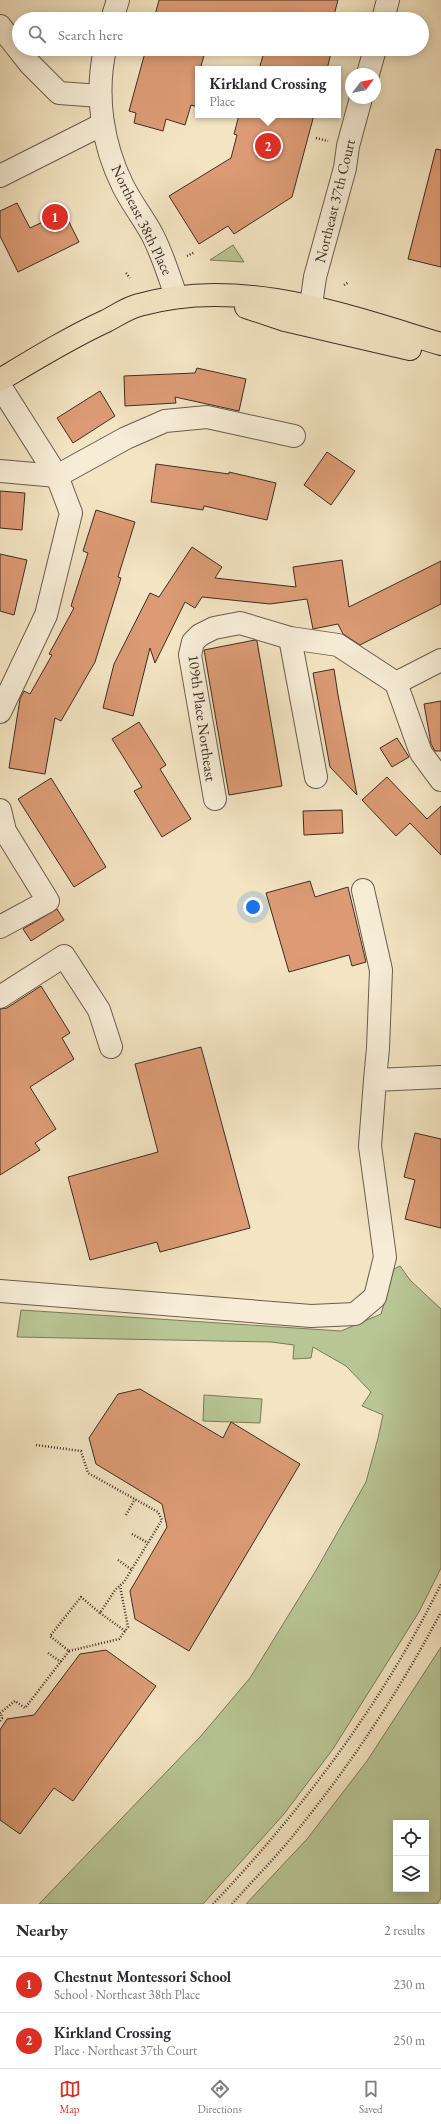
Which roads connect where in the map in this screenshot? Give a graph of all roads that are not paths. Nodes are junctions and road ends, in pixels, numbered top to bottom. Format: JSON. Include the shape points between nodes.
{"nodes":[{"id":1,"x":118,"y":0,"type":"edge"},
{"id":2,"x":388,"y":0,"type":"edge"},
{"id":3,"x":114,"y":12,"type":"edge"},
{"id":4,"x":385,"y":12,"type":"edge"},
{"id":5,"x":0,"y":26,"type":"edge"},
{"id":6,"x":12,"y":41,"type":"edge"},
{"id":7,"x":24,"y":56,"type":"edge"},
{"id":8,"x":103,"y":56,"type":"edge"},
{"id":9,"x":373,"y":56,"type":"edge"},
{"id":10,"x":370,"y":68,"type":"edge"},
{"id":11,"x":100,"y":96,"type":"junction"},
{"id":12,"x":359,"y":104,"type":"edge"},
{"id":13,"x":103,"y":124,"type":"junction"},
{"id":14,"x":0,"y":176,"type":"edge"},
{"id":15,"x":213,"y":294,"type":"junction"},
{"id":16,"x":176,"y":296,"type":"junction"},
{"id":17,"x":310,"y":306,"type":"junction"},
{"id":18,"x":441,"y":344,"type":"edge"},
{"id":19,"x":441,"y":355,"type":"edge"},
{"id":20,"x":0,"y":380,"type":"edge"},
{"id":21,"x":0,"y":386,"type":"edge"},
{"id":22,"x":294,"y":436,"type":"dead end"},
{"id":23,"x":0,"y":471,"type":"edge"},
{"id":24,"x":57,"y":476,"type":"junction"},
{"id":25,"x":290,"y":638,"type":"junction"},
{"id":26,"x":441,"y":660,"type":"edge"},
{"id":27,"x":396,"y":683,"type":"junction"},
{"id":28,"x":0,"y":712,"type":"edge"},
{"id":29,"x":316,"y":778,"type":"dead end"},
{"id":30,"x":441,"y":780,"type":"edge"},
{"id":31,"x":215,"y":799,"type":"dead end"},
{"id":32,"x":0,"y":810,"type":"edge"},
{"id":33,"x":363,"y":890,"type":"dead end"},
{"id":34,"x":0,"y":927,"type":"edge"},
{"id":35,"x":0,"y":997,"type":"edge"},
{"id":36,"x":111,"y":1047,"type":"dead end"},
{"id":37,"x":441,"y":1077,"type":"edge"},
{"id":38,"x":375,"y":1080,"type":"junction"},
{"id":39,"x":0,"y":1291,"type":"edge"}],
"edges":[{"from":1,"to":3,"type":"street"},
{"from":2,"to":4,"type":"street"},
{"from":5,"to":6,"type":"street"},
{"from":7,"to":11,"type":"street","via":[[59,93]]},
{"from":8,"to":11,"type":"street","name":"Northeast 38th Place"},
{"from":9,"to":10,"type":"street"},
{"from":11,"to":13,"type":"street","name":"Northeast 38th Place"},
{"from":12,"to":17,"type":"street","name":"Northeast 37th Court","via":[[315,277]]},
{"from":13,"to":14,"type":"street"},
{"from":13,"to":16,"type":"street","name":"Northeast 38th Place","via":[[114,166],[160,252]]},
{"from":15,"to":16,"type":"main road"},
{"from":15,"to":17,"type":"main road"},
{"from":15,"to":19,"type":"main road","via":[[286,320]]},
{"from":16,"to":20,"type":"main road","via":[[137,306],[67,339]]},
{"from":17,"to":18,"type":"main road"},
{"from":21,"to":24,"type":"street"},
{"from":22,"to":24,"type":"street","via":[[206,417],[165,421],[126,438]]},
{"from":23,"to":24,"type":"street"},
{"from":24,"to":28,"type":"street","via":[[71,513],[46,615]]},
{"from":25,"to":27,"type":"street","name":"109th Place Northeast","via":[[338,645]]},
{"from":25,"to":29,"type":"street"},
{"from":25,"to":31,"type":"street","name":"109th Place Northeast","via":[[240,623],[214,628],[193,642],[190,655]]},
{"from":26,"to":27,"type":"street"},
{"from":27,"to":30,"type":"street","via":[[421,753]]},
{"from":32,"to":34,"type":"street","via":[[5,831],[48,901]]},
{"from":33,"to":38,"type":"street","via":[[381,970]]},
{"from":35,"to":36,"type":"street","via":[[64,956],[99,1010]]},
{"from":37,"to":38,"type":"street"},
{"from":38,"to":39,"type":"street","via":[[370,1146],[385,1257],[375,1297],[355,1314],[311,1316]]}]}
